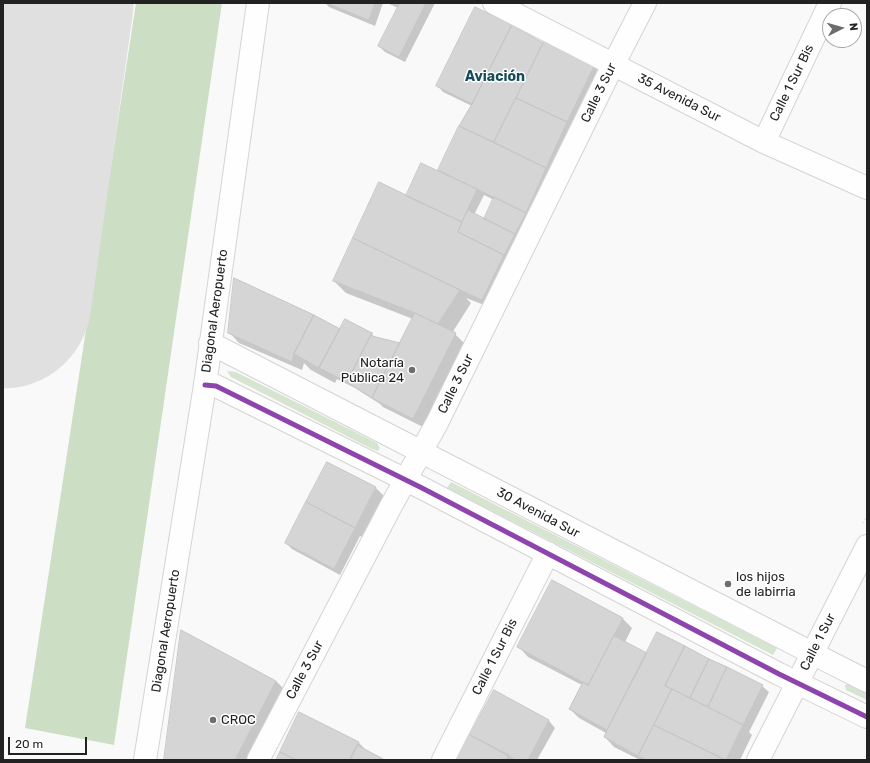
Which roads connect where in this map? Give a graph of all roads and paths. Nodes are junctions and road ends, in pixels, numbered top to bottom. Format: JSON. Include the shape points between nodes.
{"nodes":[{"id":1,"x":258,"y":3,"type":"edge"},
{"id":2,"x":494,"y":3,"type":"edge"},
{"id":3,"x":645,"y":3,"type":"edge"},
{"id":4,"x":830,"y":3,"type":"edge"},
{"id":5,"x":614,"y":65,"type":"junction"},
{"id":6,"x":764,"y":142,"type":"junction"},
{"id":7,"x":867,"y":188,"type":"edge"},
{"id":8,"x":210,"y":343,"type":"junction"},
{"id":9,"x":205,"y":385,"type":"junction"},
{"id":10,"x":421,"y":451,"type":"junction"},
{"id":11,"x":406,"y":480,"type":"junction"},
{"id":12,"x":867,"y":546,"type":"edge"},
{"id":13,"x":548,"y":554,"type":"junction"},
{"id":14,"x":813,"y":654,"type":"junction"},
{"id":15,"x":867,"y":681,"type":"edge"},
{"id":16,"x":797,"y":683,"type":"junction"},
{"id":17,"x":867,"y":717,"type":"edge"},
{"id":18,"x":145,"y":760,"type":"edge"},
{"id":19,"x":258,"y":760,"type":"edge"},
{"id":20,"x":443,"y":760,"type":"edge"},
{"id":21,"x":758,"y":760,"type":"edge"}],
"edges":[{"from":1,"to":8,"type":"street","name":"Diagonal Aeropuerto"},
{"from":2,"to":5,"type":"street","name":"35 Avenida Sur"},
{"from":3,"to":5,"type":"street","name":"Calle 3 Sur"},
{"from":4,"to":6,"type":"street","name":"Calle 1 Sur Bis"},
{"from":5,"to":6,"type":"street","name":"35 Avenida Sur"},
{"from":5,"to":10,"type":"street","name":"Calle 3 Sur"},
{"from":6,"to":7,"type":"street","name":"35 Avenida Sur"},
{"from":8,"to":9,"type":"street","name":"Diagonal Aeropuerto"},
{"from":8,"to":10,"type":"street","name":"30 Avenida Sur"},
{"from":9,"to":11,"type":"street","via":[[216,386]]},
{"from":9,"to":18,"type":"street","name":"Diagonal Aeropuerto"},
{"from":10,"to":11,"type":"street","name":"Calle 3 Sur"},
{"from":10,"to":14,"type":"street","name":"30 Avenida Sur"},
{"from":11,"to":13,"type":"street"},
{"from":11,"to":19,"type":"street","name":"Calle 3 Sur"},
{"from":12,"to":14,"type":"street","name":"Calle 1 Sur"},
{"from":13,"to":16,"type":"street"},
{"from":13,"to":20,"type":"street","name":"Calle 1 Sur Bis"},
{"from":14,"to":15,"type":"street","name":"30 Avenida Sur"},
{"from":14,"to":16,"type":"street","name":"Calle 1 Sur"},
{"from":16,"to":17,"type":"street"},
{"from":16,"to":21,"type":"street","name":"Calle 1 Sur"}]}
